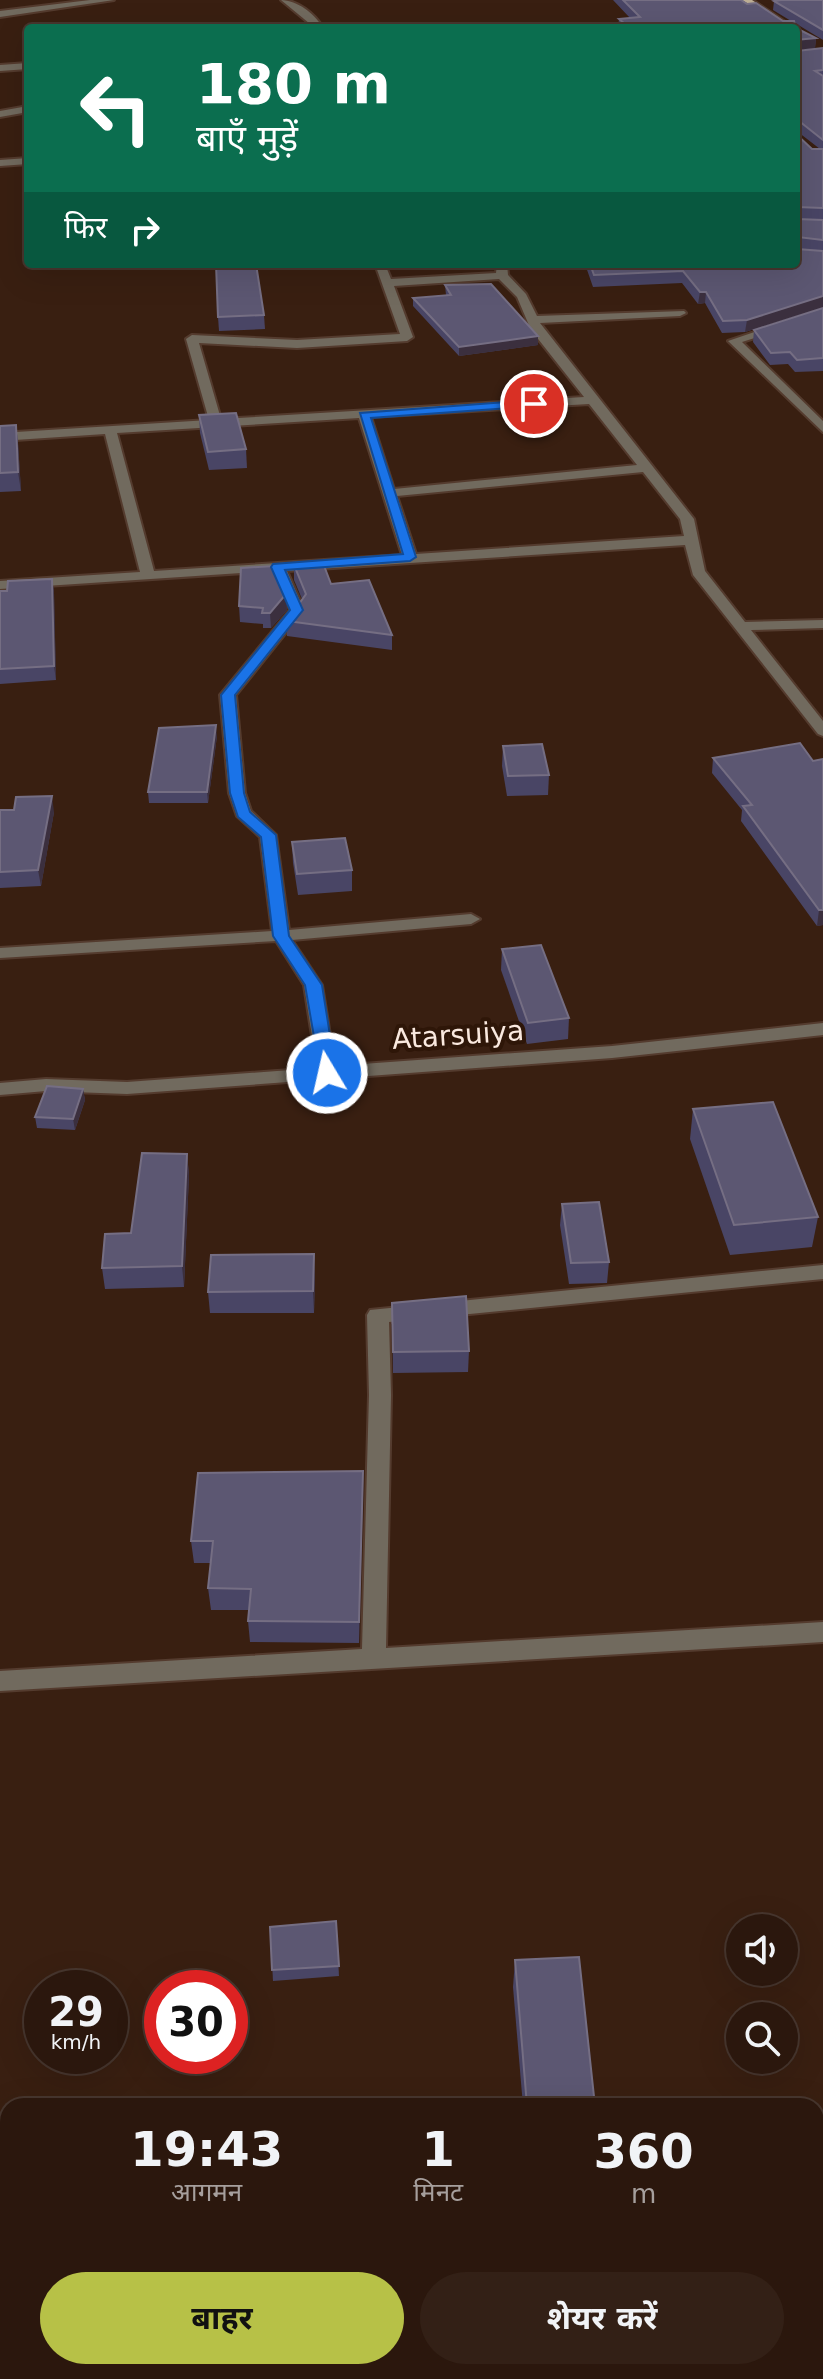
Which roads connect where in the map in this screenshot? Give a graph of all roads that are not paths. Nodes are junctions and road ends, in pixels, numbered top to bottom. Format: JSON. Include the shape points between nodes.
{"nodes":[{"id":1,"x":110,"y":0,"type":"edge"},
{"id":2,"x":285,"y":0,"type":"edge"},
{"id":3,"x":746,"y":0,"type":"edge"},
{"id":4,"x":0,"y":14,"type":"edge"},
{"id":5,"x":317,"y":24,"type":"edge"},
{"id":6,"x":784,"y":24,"type":"edge"},
{"id":7,"x":24,"y":66,"type":"edge"},
{"id":8,"x":0,"y":68,"type":"edge"},
{"id":9,"x":24,"y":110,"type":"edge"},
{"id":10,"x":0,"y":114,"type":"edge"},
{"id":11,"x":24,"y":161,"type":"edge"},
{"id":12,"x":0,"y":163,"type":"edge"},
{"id":13,"x":381,"y":268,"type":"edge"},
{"id":14,"x":502,"y":270,"type":"edge"},
{"id":15,"x":387,"y":283,"type":"junction"},
{"id":16,"x":823,"y":312,"type":"edge"},
{"id":17,"x":680,"y":313,"type":"dead end"},
{"id":18,"x":531,"y":320,"type":"junction"},
{"id":19,"x":591,"y":400,"type":"junction"},
{"id":20,"x":364,"y":415,"type":"junction"},
{"id":21,"x":216,"y":424,"type":"junction"},
{"id":22,"x":823,"y":428,"type":"edge"},
{"id":23,"x":110,"y":431,"type":"junction"},
{"id":24,"x":0,"y":437,"type":"edge"},
{"id":25,"x":646,"y":468,"type":"junction"},
{"id":26,"x":390,"y":493,"type":"junction"},
{"id":27,"x":692,"y":540,"type":"junction"},
{"id":28,"x":410,"y":557,"type":"junction"},
{"id":29,"x":278,"y":567,"type":"junction"},
{"id":30,"x":148,"y":575,"type":"junction"},
{"id":31,"x":0,"y":585,"type":"edge"},
{"id":32,"x":823,"y":624,"type":"edge"},
{"id":33,"x":741,"y":626,"type":"junction"},
{"id":34,"x":823,"y":731,"type":"edge"},
{"id":35,"x":471,"y":919,"type":"dead end"},
{"id":36,"x":281,"y":936,"type":"junction"},
{"id":37,"x":0,"y":953,"type":"edge"},
{"id":38,"x":823,"y":1029,"type":"edge"},
{"id":39,"x":327,"y":1073,"type":"junction"},
{"id":40,"x":0,"y":1089,"type":"edge"},
{"id":41,"x":823,"y":1272,"type":"edge"},
{"id":42,"x":823,"y":1632,"type":"edge"},
{"id":43,"x":374,"y":1657,"type":"junction"},
{"id":44,"x":0,"y":1681,"type":"edge"}],
"edges":[{"from":1,"to":4,"type":"street"},
{"from":2,"to":5,"type":"street"},
{"from":3,"to":6,"type":"main road"},
{"from":7,"to":8,"type":"street"},
{"from":9,"to":10,"type":"street"},
{"from":11,"to":12,"type":"street"},
{"from":13,"to":15,"type":"street"},
{"from":14,"to":15,"type":"street"},
{"from":14,"to":18,"type":"street","via":[[522,296]]},
{"from":15,"to":21,"type":"street","via":[[407,337],[297,344],[192,339]]},
{"from":16,"to":22,"type":"street","via":[[734,341]]},
{"from":17,"to":18,"type":"street"},
{"from":18,"to":19,"type":"street"},
{"from":19,"to":20,"type":"street"},
{"from":19,"to":25,"type":"street"},
{"from":20,"to":21,"type":"street"},
{"from":20,"to":26,"type":"street"},
{"from":21,"to":23,"type":"street"},
{"from":23,"to":24,"type":"street"},
{"from":23,"to":30,"type":"street"},
{"from":25,"to":26,"type":"street"},
{"from":25,"to":27,"type":"street","via":[[687,519]]},
{"from":26,"to":28,"type":"street"},
{"from":27,"to":28,"type":"street"},
{"from":27,"to":33,"type":"street","via":[[698,572]]},
{"from":28,"to":29,"type":"street"},
{"from":29,"to":30,"type":"street"},
{"from":29,"to":36,"type":"street","via":[[297,610],[228,695],[237,793],[243,813],[268,835]]},
{"from":30,"to":31,"type":"street"},
{"from":32,"to":33,"type":"street"},
{"from":33,"to":34,"type":"street"},
{"from":35,"to":36,"type":"street"},
{"from":36,"to":37,"type":"street"},
{"from":36,"to":39,"type":"street","via":[[313,985]]},
{"from":38,"to":39,"type":"street","name":"Atarsuiya","via":[[612,1052]]},
{"from":39,"to":40,"type":"street","name":"Atarsuiya","via":[[127,1088]]},
{"from":41,"to":43,"type":"street","via":[[378,1315]]},
{"from":42,"to":43,"type":"street"},
{"from":43,"to":44,"type":"street"}]}
